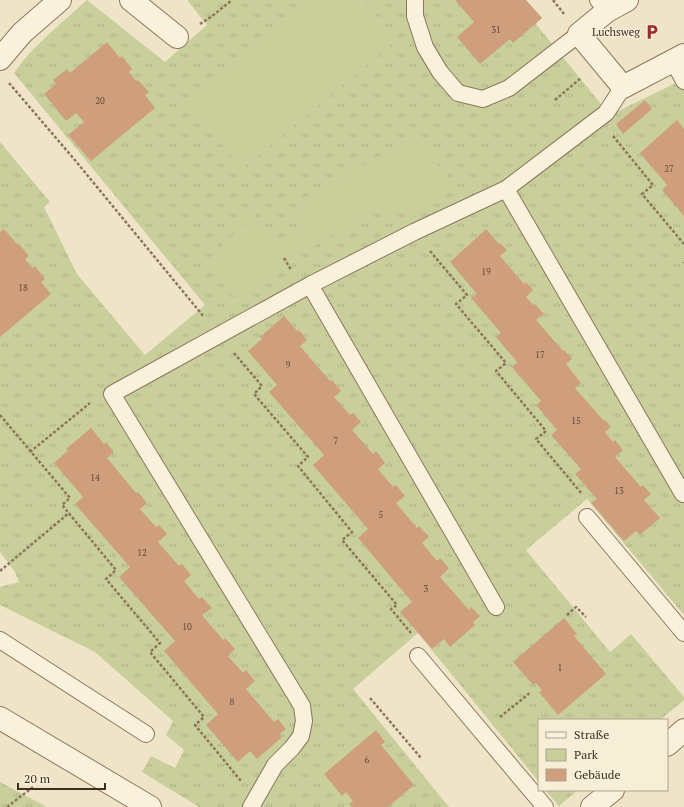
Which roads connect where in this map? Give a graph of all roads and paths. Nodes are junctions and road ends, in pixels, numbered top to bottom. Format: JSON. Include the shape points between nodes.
{"nodes":[{"id":1,"x":60,"y":0,"type":"edge"},
{"id":2,"x":131,"y":0,"type":"edge"},
{"id":3,"x":232,"y":0,"type":"edge"},
{"id":4,"x":415,"y":0,"type":"edge"},
{"id":5,"x":627,"y":0,"type":"edge"},
{"id":6,"x":602,"y":6,"type":"edge"},
{"id":7,"x":579,"y":34,"type":"junction"},
{"id":8,"x":177,"y":37,"type":"joint"},
{"id":9,"x":678,"y":58,"type":"edge"},
{"id":10,"x":601,"y":61,"type":"junction"},
{"id":11,"x":2,"y":68,"type":"edge"},
{"id":12,"x":684,"y":80,"type":"edge"},
{"id":13,"x":623,"y":87,"type":"junction"},
{"id":14,"x":555,"y":100,"type":"dead end"},
{"id":15,"x":598,"y":119,"type":"junction"},
{"id":16,"x":506,"y":189,"type":"junction"},
{"id":17,"x":414,"y":232,"type":"junction"},
{"id":18,"x":684,"y":244,"type":"edge"},
{"id":19,"x":310,"y":286,"type":"junction"},
{"id":20,"x":218,"y":335,"type":"junction"},
{"id":21,"x":112,"y":394,"type":"junction"},
{"id":22,"x":0,"y":415,"type":"edge"},
{"id":23,"x":30,"y":452,"type":"junction"},
{"id":24,"x":683,"y":494,"type":"dead end"},
{"id":25,"x":69,"y":513,"type":"junction"},
{"id":26,"x":587,"y":517,"type":"joint"},
{"id":27,"x":0,"y":571,"type":"edge"},
{"id":28,"x":496,"y":607,"type":"dead end"},
{"id":29,"x":567,"y":615,"type":"dead end"},
{"id":30,"x":586,"y":617,"type":"dead end"},
{"id":31,"x":684,"y":633,"type":"edge"},
{"id":32,"x":0,"y":640,"type":"edge"},
{"id":33,"x":418,"y":656,"type":"joint"},
{"id":34,"x":531,"y":692,"type":"dead end"},
{"id":35,"x":370,"y":698,"type":"dead end"},
{"id":36,"x":0,"y":718,"type":"edge"},
{"id":37,"x":684,"y":730,"type":"edge"},
{"id":38,"x":482,"y":731,"type":"junction"},
{"id":39,"x":146,"y":734,"type":"dead end"},
{"id":40,"x":668,"y":744,"type":"edge"},
{"id":41,"x":421,"y":758,"type":"dead end"},
{"id":42,"x":33,"y":786,"type":"dead end"},
{"id":43,"x":612,"y":791,"type":"edge"},
{"id":44,"x":253,"y":803,"type":"edge"},
{"id":45,"x":146,"y":806,"type":"edge"},
{"id":46,"x":7,"y":807,"type":"edge"},
{"id":47,"x":545,"y":807,"type":"edge"},
{"id":48,"x":592,"y":807,"type":"edge"}],
"edges":[{"from":1,"to":11,"type":"street","via":[[22,33]]},
{"from":2,"to":8,"type":"street"},
{"from":3,"to":8,"type":"path","via":[[211,18]]},
{"from":4,"to":7,"type":"lane","via":[[415,16],[425,47],[440,72],[458,93],[483,99],[509,88]]},
{"from":5,"to":6,"type":"street"},
{"from":6,"to":7,"type":"street"},
{"from":7,"to":10,"type":"street"},
{"from":9,"to":12,"type":"lane"},
{"from":9,"to":13,"type":"street"},
{"from":10,"to":13,"type":"street"},
{"from":10,"to":14,"type":"path"},
{"from":11,"to":20,"type":"path"},
{"from":13,"to":15,"type":"lane","via":[[606,113]]},
{"from":15,"to":16,"type":"lane"},
{"from":15,"to":18,"type":"path","via":[[653,185],[642,194]]},
{"from":16,"to":17,"type":"lane"},
{"from":16,"to":24,"type":"lane"},
{"from":17,"to":19,"type":"lane"},
{"from":17,"to":26,"type":"path","via":[[467,295],[456,304],[506,363],[496,371],[546,431],[536,439],[583,496]]},
{"from":19,"to":20,"type":"lane"},
{"from":19,"to":28,"type":"lane"},
{"from":20,"to":21,"type":"lane"},
{"from":20,"to":33,"type":"path","via":[[262,386],[254,394],[308,457],[298,466],[352,532],[342,540],[397,605],[391,609],[414,637]]},
{"from":21,"to":23,"type":"path","via":[[97,397]]},
{"from":21,"to":44,"type":"lane","via":[[302,706],[304,721],[301,736],[275,765]]},
{"from":22,"to":23,"type":"path"},
{"from":23,"to":25,"type":"path","via":[[70,498],[62,505]]},
{"from":25,"to":27,"type":"path"},
{"from":25,"to":44,"type":"path","via":[[116,570],[106,579],[160,643],[150,652],[204,717],[195,725]]},
{"from":26,"to":31,"type":"lane"},
{"from":29,"to":30,"type":"path","via":[[576,607]]},
{"from":32,"to":39,"type":"lane"},
{"from":33,"to":38,"type":"lane"},
{"from":34,"to":38,"type":"path"},
{"from":35,"to":41,"type":"path"},
{"from":36,"to":45,"type":"street"},
{"from":37,"to":40,"type":"street"},
{"from":38,"to":47,"type":"lane"},
{"from":42,"to":46,"type":"path"},
{"from":43,"to":48,"type":"street"}]}
